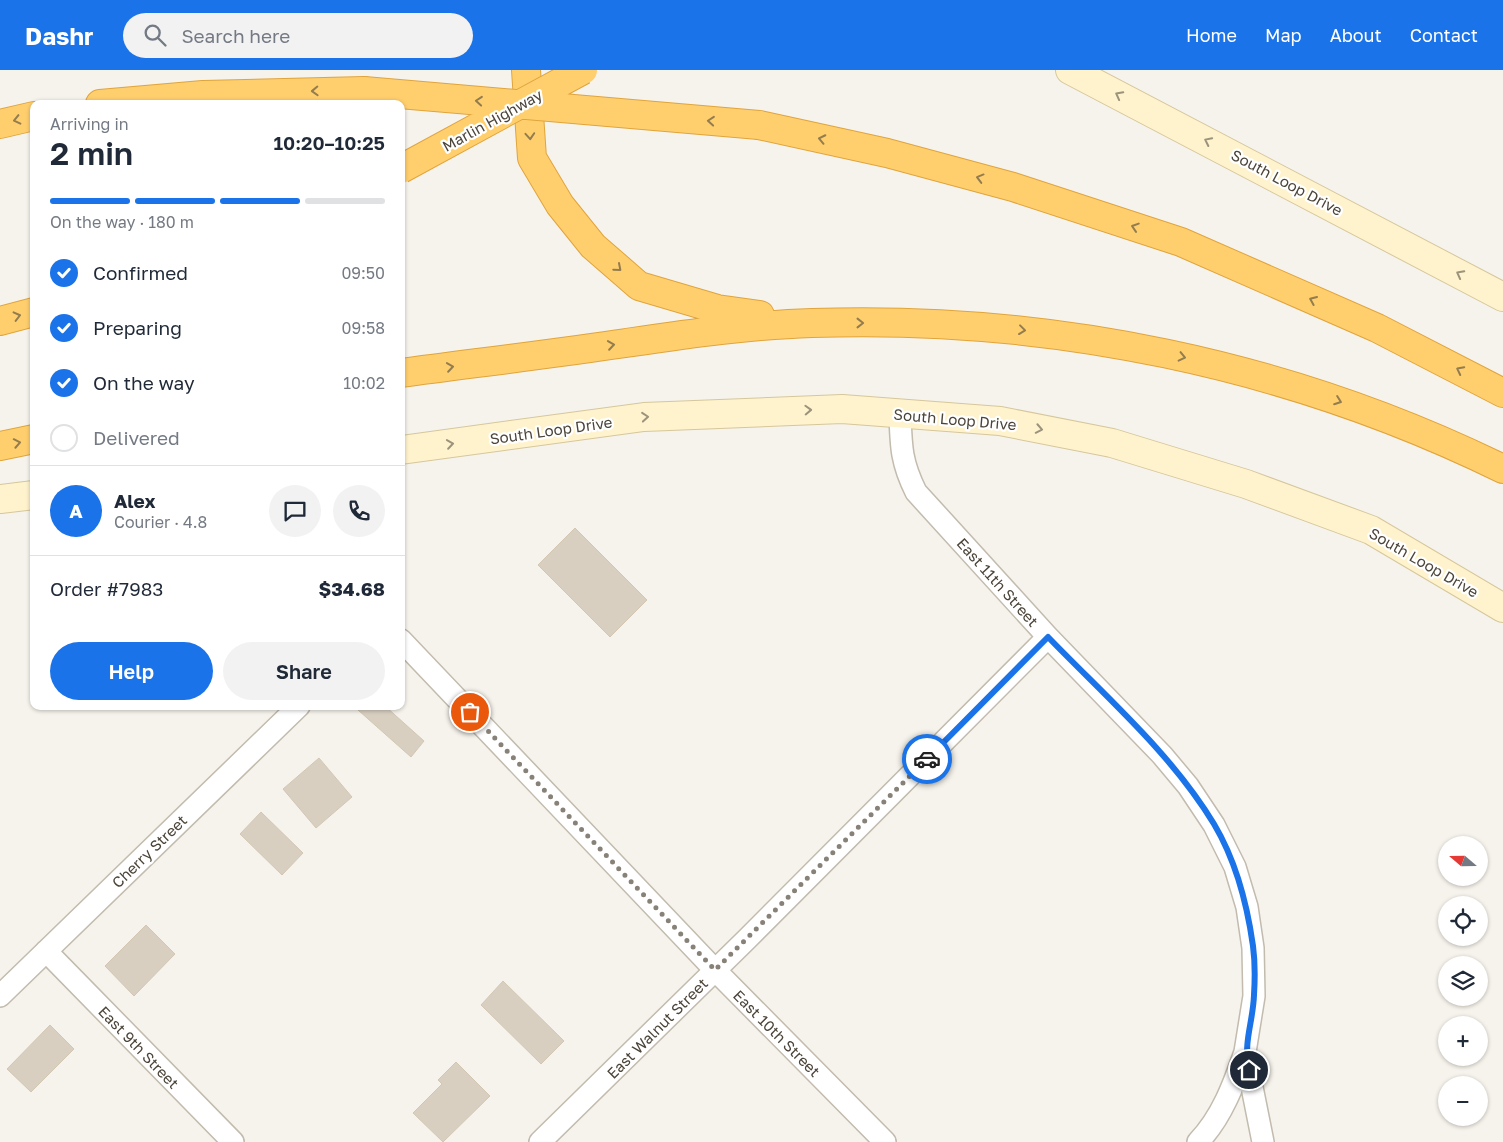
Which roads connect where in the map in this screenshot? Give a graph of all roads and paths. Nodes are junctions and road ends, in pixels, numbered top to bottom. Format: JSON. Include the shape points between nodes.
{"nodes":[{"id":1,"x":526,"y":70,"type":"edge"},
{"id":2,"x":583,"y":70,"type":"edge"},
{"id":3,"x":1070,"y":70,"type":"edge"},
{"id":4,"x":146,"y":100,"type":"edge"},
{"id":5,"x":30,"y":117,"type":"edge"},
{"id":6,"x":0,"y":124,"type":"edge"},
{"id":7,"x":405,"y":167,"type":"edge"},
{"id":8,"x":1503,"y":297,"type":"edge"},
{"id":9,"x":30,"y":313,"type":"edge"},
{"id":10,"x":0,"y":321,"type":"edge"},
{"id":11,"x":811,"y":323,"type":"junction"},
{"id":12,"x":405,"y":372,"type":"edge"},
{"id":13,"x":1503,"y":393,"type":"edge"},
{"id":14,"x":900,"y":414,"type":"junction"},
{"id":15,"x":30,"y":440,"type":"edge"},
{"id":16,"x":0,"y":446,"type":"edge"},
{"id":17,"x":405,"y":449,"type":"edge"},
{"id":18,"x":1503,"y":469,"type":"edge"},
{"id":19,"x":30,"y":495,"type":"edge"},
{"id":20,"x":0,"y":499,"type":"edge"},
{"id":21,"x":1503,"y":608,"type":"edge"},
{"id":22,"x":1048,"y":637,"type":"junction"},
{"id":23,"x":405,"y":644,"type":"edge"},
{"id":24,"x":295,"y":710,"type":"edge"},
{"id":25,"x":46,"y":951,"type":"junction"},
{"id":26,"x":715,"y":970,"type":"junction"},
{"id":27,"x":0,"y":996,"type":"edge"},
{"id":28,"x":1245,"y":1052,"type":"junction"},
{"id":29,"x":233,"y":1142,"type":"edge"},
{"id":30,"x":540,"y":1142,"type":"edge"},
{"id":31,"x":885,"y":1142,"type":"edge"},
{"id":32,"x":1198,"y":1142,"type":"edge"},
{"id":33,"x":1263,"y":1142,"type":"edge"}],
"edges":[{"from":1,"to":11,"type":"highway","one_way":true,"via":[[532,158],[560,205],[593,246],[639,286],[717,309]]},
{"from":2,"to":7,"type":"highway","name":"Marlin Highway","bridge":true},
{"from":8,"to":3,"type":"street","name":"South Loop Drive","one_way":true},
{"from":13,"to":4,"type":"highway","one_way":true,"bridge":true,"via":[[1377,328],[1181,242],[1004,185],[887,153],[759,126],[364,91],[203,95]]},
{"from":5,"to":6,"type":"highway","one_way":true},
{"from":10,"to":9,"type":"highway","one_way":true},
{"from":12,"to":11,"type":"highway","one_way":true,"via":[[675,334]]},
{"from":11,"to":18,"type":"highway","one_way":true,"via":[[912,322],[1013,329],[1163,352],[1310,391],[1405,425]]},
{"from":17,"to":14,"type":"street","name":"South Loop Drive","one_way":true,"via":[[644,417],[842,408]]},
{"from":14,"to":21,"type":"street","name":"South Loop Drive","one_way":true,"via":[[1000,421],[1112,443],[1246,484],[1371,530]]},
{"from":14,"to":22,"type":"street","name":"East 11th Street","via":[[905,470],[916,492]]},
{"from":16,"to":15,"type":"highway","one_way":true},
{"from":19,"to":20,"type":"street"},
{"from":22,"to":26,"type":"street","name":"East Walnut Street"},
{"from":22,"to":28,"type":"street","name":"East 11th Street","via":[[1188,786],[1214,825],[1234,867],[1247,907],[1253,948],[1254,996]]},
{"from":23,"to":26,"type":"street","name":"East 10th Street"},
{"from":24,"to":25,"type":"street","name":"Cherry Street"},
{"from":25,"to":27,"type":"street","name":"Cherry Street"},
{"from":25,"to":29,"type":"street","name":"East 9th Street"},
{"from":26,"to":30,"type":"street","name":"East Walnut Street"},
{"from":26,"to":31,"type":"street","name":"East 10th Street"},
{"from":28,"to":32,"type":"street","via":[[1224,1106],[1211,1129]]},
{"from":28,"to":33,"type":"street","name":"East 11th Street"}]}
